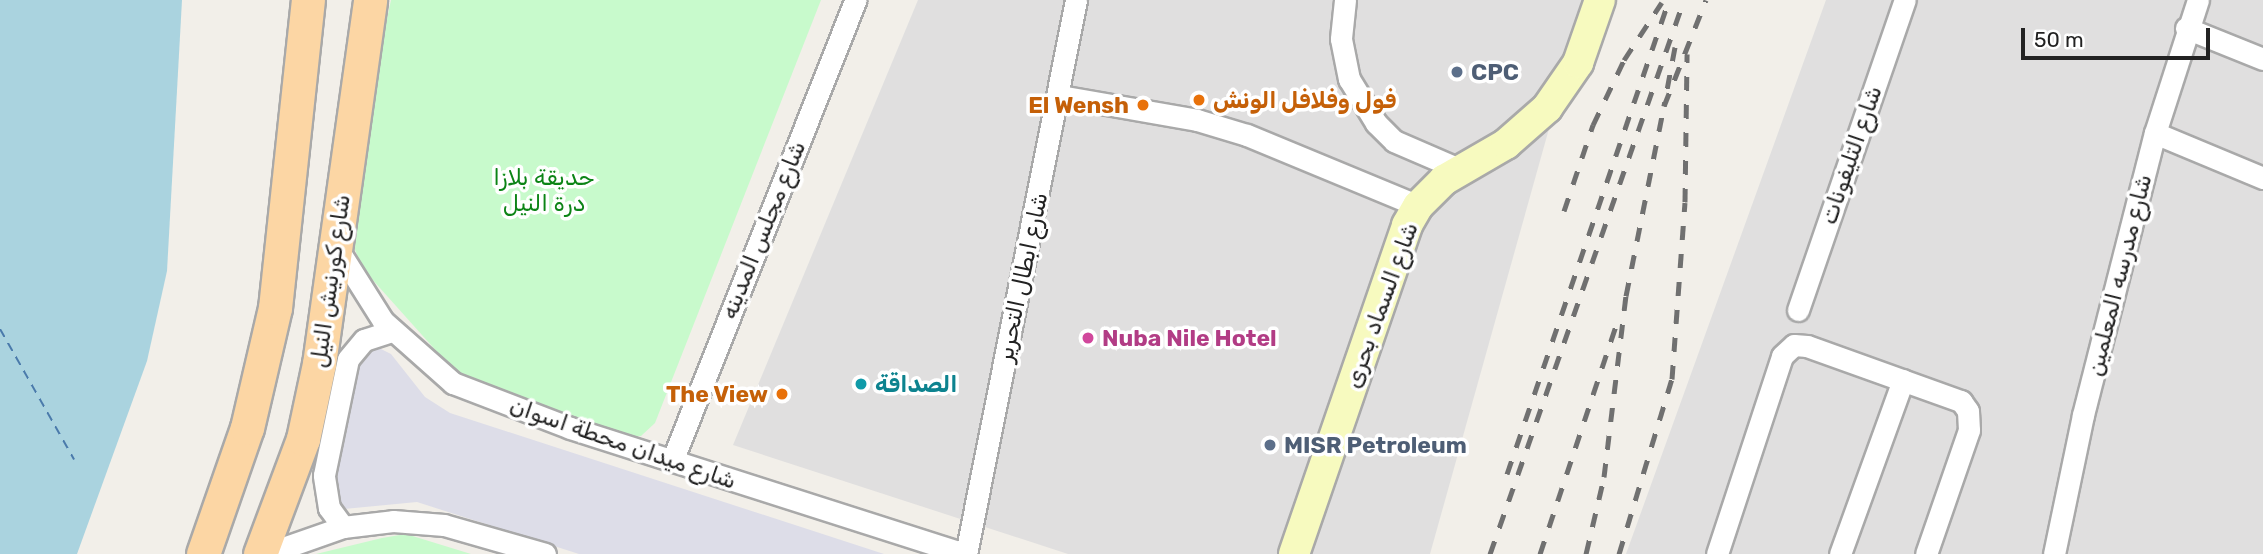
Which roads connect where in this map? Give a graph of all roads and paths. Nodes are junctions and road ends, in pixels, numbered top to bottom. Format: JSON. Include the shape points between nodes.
{"nodes":[{"id":1,"x":308,"y":0,"type":"edge"},
{"id":2,"x":370,"y":0,"type":"edge"},
{"id":3,"x":855,"y":0,"type":"edge"},
{"id":4,"x":1076,"y":0,"type":"edge"},
{"id":5,"x":1345,"y":0,"type":"edge"},
{"id":6,"x":1600,"y":0,"type":"edge"},
{"id":7,"x":1905,"y":0,"type":"edge"},
{"id":8,"x":2198,"y":0,"type":"edge"},
{"id":9,"x":2186,"y":28,"type":"junction"},
{"id":10,"x":2263,"y":59,"type":"edge"},
{"id":11,"x":1060,"y":96,"type":"junction"},
{"id":12,"x":2155,"y":133,"type":"junction"},
{"id":13,"x":1459,"y":169,"type":"junction"},
{"id":14,"x":2263,"y":178,"type":"edge"},
{"id":15,"x":1418,"y":206,"type":"junction"},
{"id":16,"x":337,"y":247,"type":"junction"},
{"id":17,"x":1798,"y":310,"type":"dead end"},
{"id":18,"x":392,"y":331,"type":"junction"},
{"id":19,"x":1903,"y":380,"type":"junction"},
{"id":20,"x":672,"y":461,"type":"junction"},
{"id":21,"x":343,"y":527,"type":"junction"},
{"id":22,"x":203,"y":554,"type":"edge"},
{"id":23,"x":260,"y":554,"type":"edge"},
{"id":24,"x":266,"y":554,"type":"edge"},
{"id":25,"x":545,"y":554,"type":"edge"},
{"id":26,"x":966,"y":554,"type":"edge"},
{"id":27,"x":1294,"y":554,"type":"edge"},
{"id":28,"x":1717,"y":554,"type":"edge"},
{"id":29,"x":1840,"y":554,"type":"edge"},
{"id":30,"x":1926,"y":554,"type":"edge"},
{"id":31,"x":2054,"y":554,"type":"edge"}],
"edges":[{"from":1,"to":22,"type":"main road","via":[[275,309],[247,428]]},
{"from":2,"to":16,"type":"main road","name":"شارع كورنيش النيل"},
{"from":3,"to":20,"type":"street","name":"شارع مجلس المدينه"},
{"from":4,"to":11,"type":"street","name":"شارع ابطال التحرير"},
{"from":5,"to":13,"type":"street","via":[[1341,40],[1349,79],[1376,123],[1394,141]]},
{"from":6,"to":13,"type":"street","name":"شارع السماد بحرى","via":[[1578,63],[1547,108],[1506,144]]},
{"from":7,"to":17,"type":"street","name":"شارع التليفونات"},
{"from":8,"to":9,"type":"street","name":"شارع مدرسه المعلمين"},
{"from":9,"to":10,"type":"street"},
{"from":9,"to":12,"type":"street","name":"شارع مدرسه المعلمين"},
{"from":11,"to":15,"type":"street","via":[[1234,131]]},
{"from":11,"to":26,"type":"street","name":"شارع ابطال التحرير"},
{"from":12,"to":14,"type":"street"},
{"from":12,"to":31,"type":"street","name":"شارع مدرسه المعلمين","via":[[2083,415]]},
{"from":13,"to":15,"type":"street","name":"شارع السماد بحرى"},
{"from":15,"to":27,"type":"street","name":"شارع السماد بحرى","via":[[1407,225]]},
{"from":16,"to":18,"type":"street","name":"شارع ميدان محطة اسوان","via":[[365,298]]},
{"from":16,"to":23,"type":"main road","name":"شارع كورنيش النيل","via":[[303,439]]},
{"from":18,"to":20,"type":"street","name":"شارع ميدان محطة اسوان","via":[[453,383]]},
{"from":18,"to":21,"type":"street","via":[[364,340],[348,359],[324,475],[329,508]]},
{"from":19,"to":28,"type":"street","via":[[1807,346],[1788,348]]},
{"from":19,"to":29,"type":"street"},
{"from":19,"to":30,"type":"street","via":[[1961,401],[1968,411],[1969,430]]},
{"from":20,"to":26,"type":"street","name":"شارع ميدان محطة اسوان"},
{"from":21,"to":24,"type":"street"},
{"from":21,"to":25,"type":"street","via":[[393,521],[432,524]]}]}
